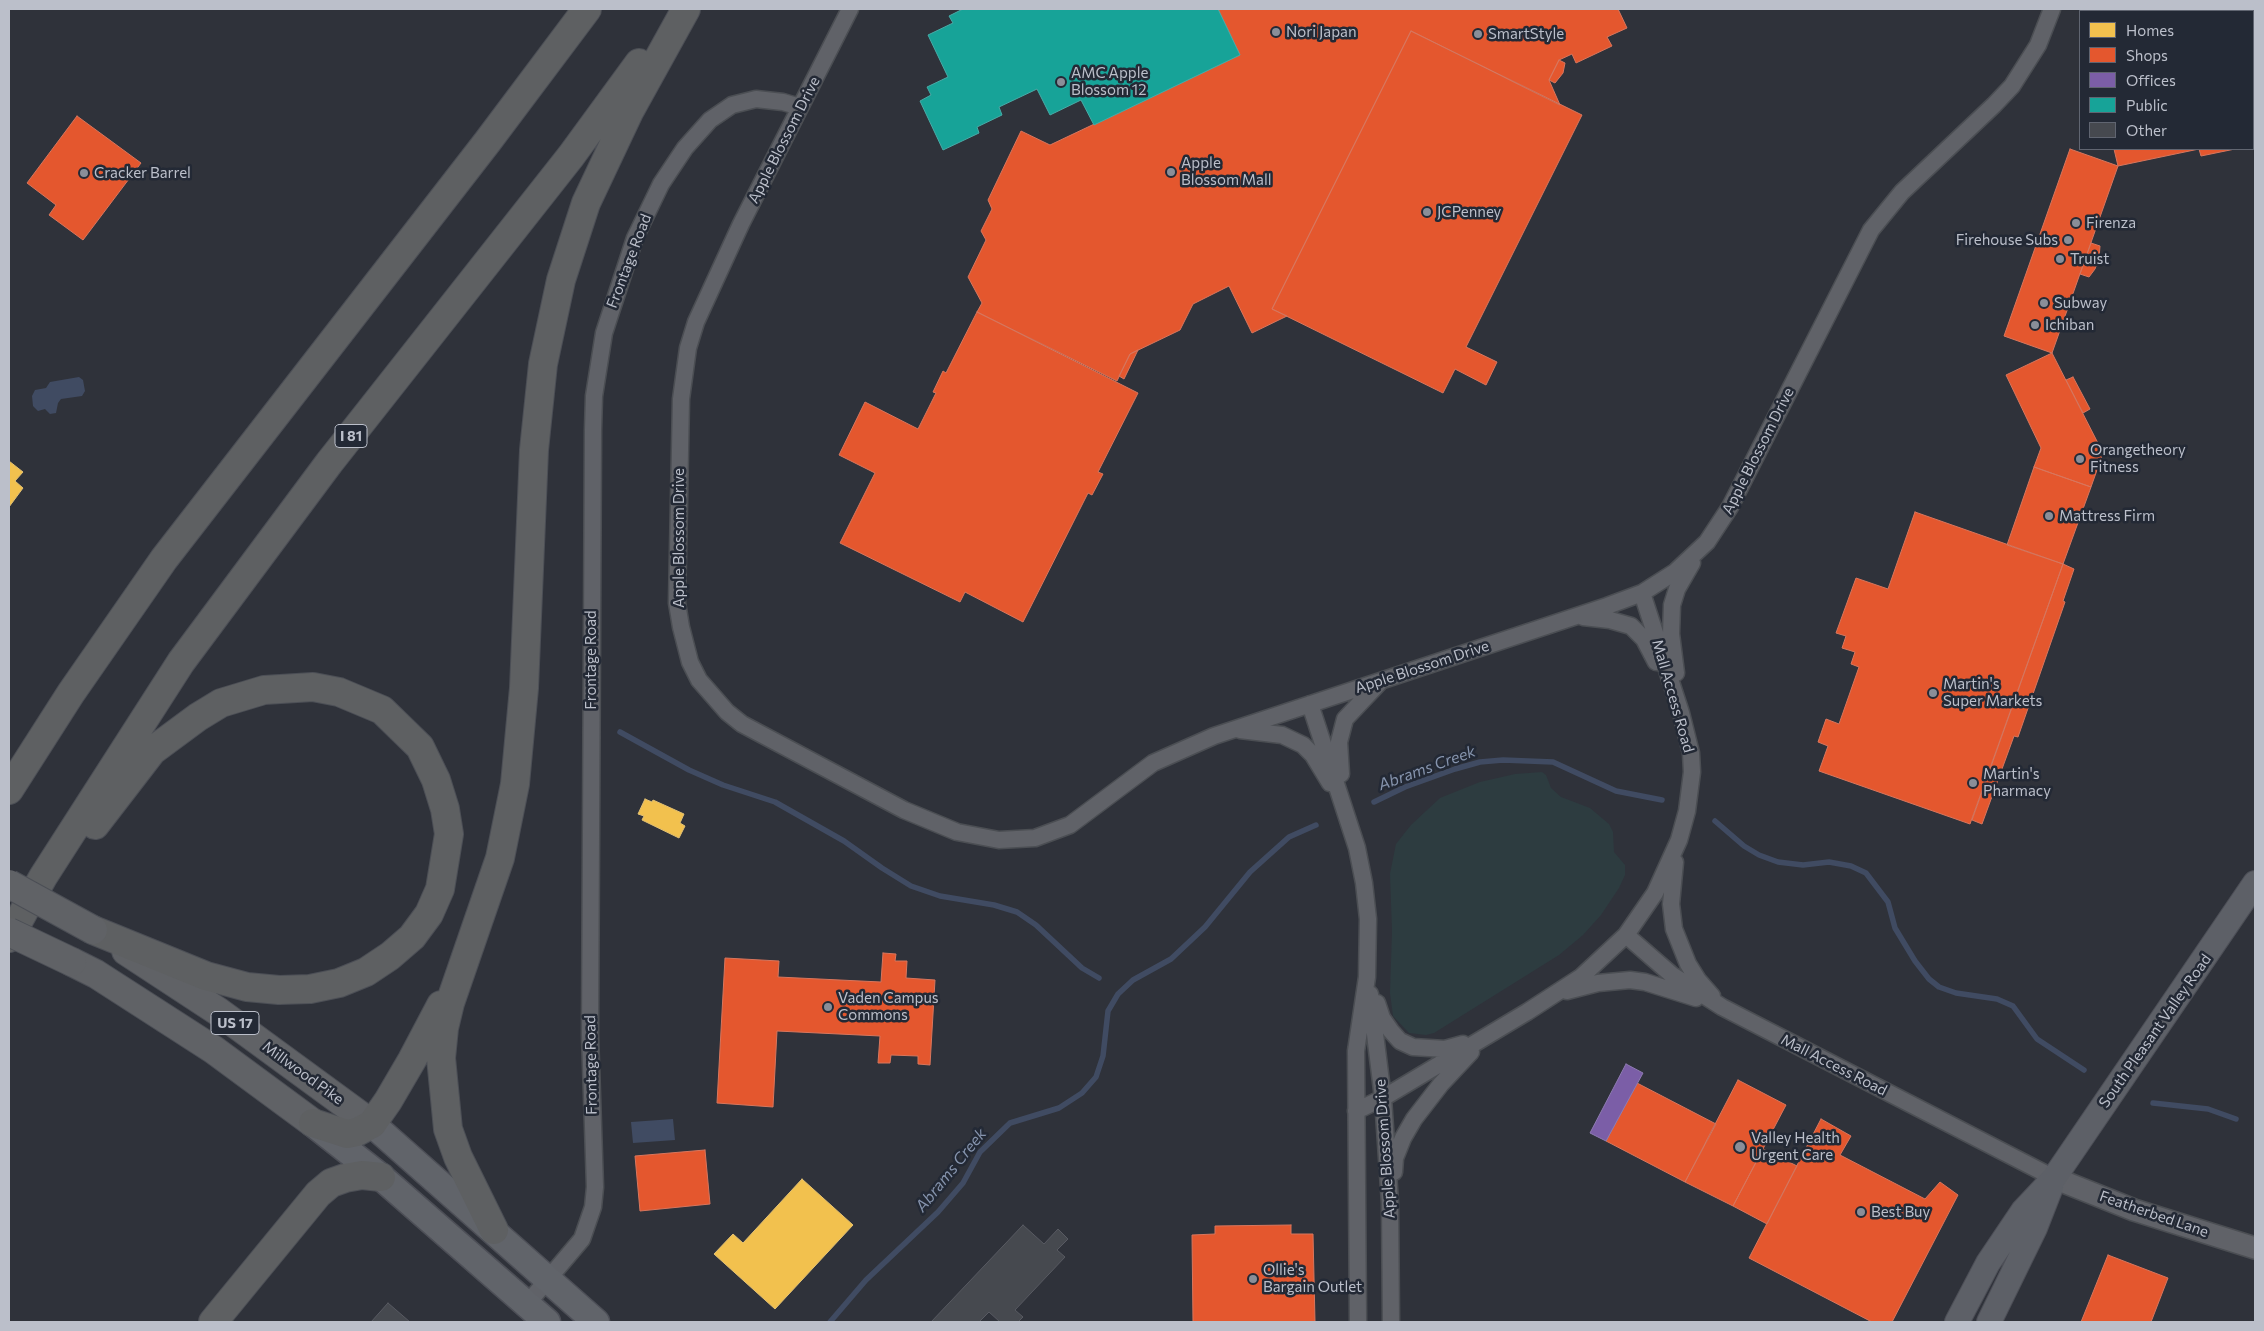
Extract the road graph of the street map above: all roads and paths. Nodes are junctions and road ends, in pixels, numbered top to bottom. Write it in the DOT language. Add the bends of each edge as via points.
graph roads {
  1 [pos="587,9"];
  2 [pos="677,9"];
  3 [pos="686,9"];
  4 [pos="850,9"];
  5 [pos="2052,9"];
  6 [pos="800,107"];
  7 [pos="1698,550"];
  8 [pos="1642,593"];
  9 [pos="1576,617"];
  10 [pos="1382,681"];
  11 [pos="1310,704"];
  12 [pos="1681,713"];
  13 [pos="1236,729"];
  14 [pos="9,790"];
  15 [pos="1345,806"];
  16 [pos="1679,840"];
  17 [pos="43,877"];
  18 [pos="2255,883"];
  19 [pos="9,884"];
  20 [pos="93,930"];
  21 [pos="9,932"];
  22 [pos="1626,935"];
  23 [pos="9,938"];
  24 [pos="467,955"];
  25 [pos="1368,977"];
  26 [pos="1558,993"];
  27 [pos="1722,1007"];
  28 [pos="1484,1038"];
  29 [pos="1383,1098"];
  30 [pos="1356,1111"];
  31 [pos="313,1123"];
  32 [pos="372,1124"];
  33 [pos="381,1177"];
  34 [pos="2054,1178"];
  35 [pos="1390,1203"];
  36 [pos="494,1230"];
  37 [pos="2255,1248"];
  38 [pos="548,1278"];
  39 [pos="527,1304"];
  40 [pos="213,1322"];
  41 [pos="547,1322"];
  42 [pos="596,1322"];
  43 [pos="1358,1322"];
  44 [pos="1391,1322"];
  45 [pos="1957,1322"];
  46 [pos="1989,1322"];
  1 -- 14 [label="highway" via="164,559"];
  2 -- 17 [label="highway, I 81" via="571,156 246,573 181,662"];
  3 -- 24 [label="highway" via="629,112 586,203 551,323 536,433 524,688 515,784 500,858"];
  4 -- 6 [label="street, Apple Blossom Drive"];
  5 -- 7 [label="street, Apple Blossom Drive" via="2038,45 2012,86 1902,192 1871,230 1730,507"];
  6 -- 13 [label="street, Apple Blossom Drive" via="708,295 696,322 685,364 681,400 678,603 684,645 700,680 726,712 763,737 904,810 957,832 989,840 1035,838 1070,826 1153,763"];
  6 -- 38 [label="street, Frontage Road" via="756,99 732,105 710,120 685,148 661,184 634,238 604,333 594,396 593,430 590,1035 595,1187 590,1223 582,1239"];
  7 -- 8 [label="street, Apple Blossom Drive" via="1675,572"];
  7 -- 12 [label="street" via="1672,605 1671,634"];
  8 -- 9 [label="street, Apple Blossom Drive"];
  8 -- 12 [label="street, Mall Access Road"];
  9 -- 10 [label="street, Apple Blossom Drive"];
  9 -- 12 [label="street" via="1616,622 1631,626 1638,632 1650,648"];
  10 -- 11 [label="street, Apple Blossom Drive"];
  10 -- 15 [label="street" via="1352,710 1341,729 1339,756"];
  11 -- 13 [label="street, Apple Blossom Drive"];
  11 -- 15 [label="street, Apple Blossom Drive"];
  12 -- 16 [label="street, Mall Access Road" via="1689,740 1692,772"];
  13 -- 15 [label="street" via="1282,736 1303,745 1313,755"];
  15 -- 25 [label="street, Apple Blossom Drive" via="1364,883"];
  16 -- 22 [label="street, Mall Access Road" via="1654,893"];
  16 -- 27 [label="street" via="1671,904 1674,929 1679,946 1698,980"];
  17 -- 20 [label="highway" via="73,854 152,751 198,717 241,696 290,687 313,687 346,694 382,710 420,747 429,761 445,809 449,834 440,889 429,914 412,937 366,972 339,983 310,989 246,987 206,976"];
  17 -- 23 [label="highway, I 81"];
  18 -- 34 [label="main road, South Pleasant Valley Road"];
  19 -- 20 [label="highway, Millwood Pike / US 17, bridge"];
  20 -- 32 [label="highway, Millwood Pike / US 17" via="219,1012"];
  21 -- 31 [label="highway, US 17, bridge" via="96,974 214,1050"];
  22 -- 26 [label="street, Mall Access Road" via="1596,964"];
  22 -- 27 [label="street, Mall Access Road" via="1672,975"];
  24 -- 32 [label="highway" via="412,1060"];
  24 -- 36 [label="highway" via="444,1028 441,1058 443,1097 448,1129 458,1157"];
  25 -- 28 [label="street" via="1382,1018 1400,1041 1414,1047 1446,1049"];
  25 -- 29 [label="street, Apple Blossom Drive"];
  25 -- 30 [label="street, Apple Blossom Drive" via="1356,1051"];
  26 -- 27 [label="street" via="1598,983 1630,980"];
  26 -- 28 [label="street, Mall Access Road"];
  27 -- 34 [label="street, Mall Access Road"];
  28 -- 29 [label="street, Mall Access Road"];
  28 -- 35 [label="street" via="1441,1084 1403,1138 1395,1158"];
  29 -- 30 [label="street, Mall Access Road"];
  29 -- 35 [label="street, Apple Blossom Drive"];
  30 -- 43 [label="street, Apple Blossom Drive"];
  31 -- 32 [label="highway" via="347,1134"];
  31 -- 33 [label="main road, US 17"];
  32 -- 36 [label="main road, Millwood Pike / US 17"];
  33 -- 39 [label="main road, US 17"];
  33 -- 40 [label="highway" via="362,1175 345,1178 318,1194"];
  34 -- 37 [label="street, Featherbed Lane" via="2134,1210"];
  34 -- 45 [label="main road, South Pleasant Valley Road" via="2022,1211 1988,1263"];
  34 -- 46 [label="main road, South Pleasant Valley Road" via="2035,1228"];
  35 -- 44 [label="street, Apple Blossom Drive"];
  36 -- 38 [label="main road, Millwood Pike / US 17"];
  38 -- 39 [label="street, Frontage Road"];
  38 -- 42 [label="main road, US 17"];
  39 -- 41 [label="main road, US 17"];
}
